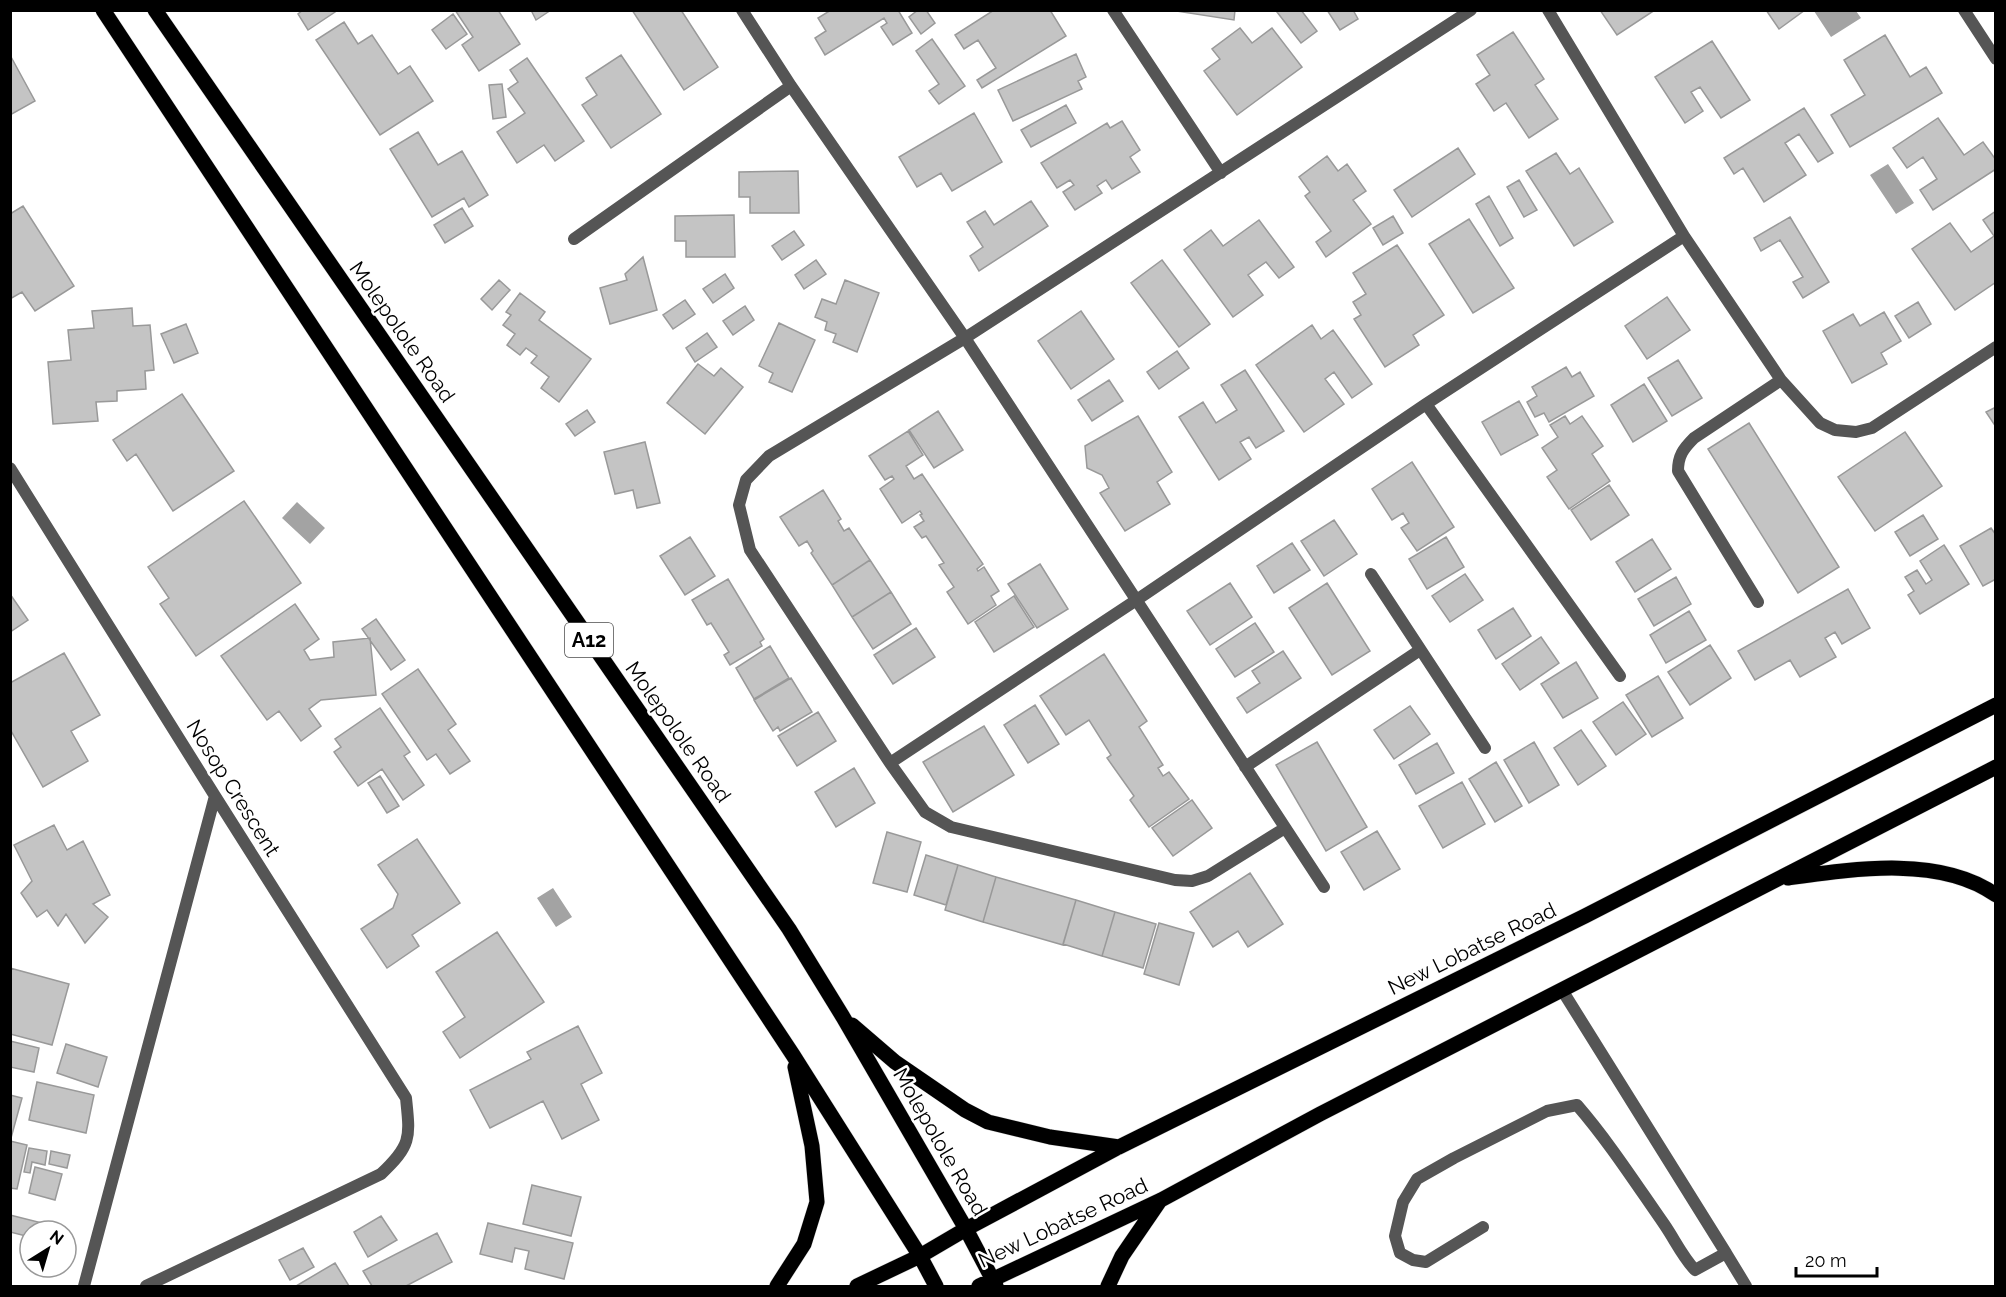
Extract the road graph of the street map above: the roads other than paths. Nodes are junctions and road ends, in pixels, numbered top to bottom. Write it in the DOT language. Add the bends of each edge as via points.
graph roads {
  1 [pos="103,10"];
  2 [pos="155,10"];
  3 [pos="742,10"];
  4 [pos="1113,10"];
  5 [pos="1471,10"];
  6 [pos="1548,10"];
  7 [pos="1964,10"];
  8 [pos="1995,59"];
  9 [pos="791,86"];
  10 [pos="1221,173"];
  11 [pos="1684,236"];
  12 [pos="574,239"];
  13 [pos="965,338"];
  14 [pos="1995,348"];
  15 [pos="1781,381"];
  16 [pos="1426,404"];
  17 [pos="10,468"];
  18 [pos="1371,574"];
  19 [pos="1138,599"];
  20 [pos="1758,602"];
  21 [pos="1420,650"];
  22 [pos="1620,676"];
  23 [pos="1995,705"];
  24 [pos="1485,748"];
  25 [pos="890,763"];
  26 [pos="1245,767"];
  27 [pos="1995,767"];
  28 [pos="215,796"];
  29 [pos="1285,828"];
  30 [pos="1775,880"];
  31 [pos="1324,887"];
  32 [pos="1995,895"];
  33 [pos="1562,990"];
  34 [pos="843,1017"];
  35 [pos="793,1055"];
  36 [pos="1119,1147"];
  37 [pos="1161,1200"];
  38 [pos="1483,1227"];
  39 [pos="966,1229"];
  40 [pos="1726,1253"];
  41 [pos="920,1256"];
  42 [pos="994,1283"];
  43 [pos="84,1287"];
  44 [pos="146,1287"];
  45 [pos="777,1287"];
  46 [pos="857,1287"];
  47 [pos="936,1287"];
  48 [pos="978,1287"];
  49 [pos="1108,1287"];
  50 [pos="1746,1287"];
  1 -- 35 [label="main road, A12"];
  2 -- 34 [label="main road, Molepolole Road / A12" via="782,919"];
  3 -- 9 [label="street"];
  4 -- 10 [label="street"];
  5 -- 10 [label="street"];
  6 -- 11 [label="street"];
  7 -- 8 [label="street"];
  9 -- 12 [label="street"];
  9 -- 13 [label="street"];
  10 -- 13 [label="street"];
  11 -- 15 [label="street"];
  11 -- 16 [label="street"];
  13 -- 19 [label="street"];
  13 -- 25 [label="street" via="769,456 746,480 739,504 750,550"];
  14 -- 15 [label="street" via="1872,428 1856,432 1835,430 1820,423"];
  15 -- 20 [label="street" via="1694,438 1678,459 1678,471"];
  16 -- 19 [label="street"];
  16 -- 22 [label="street"];
  17 -- 28 [label="street, Nosop Crescent"];
  18 -- 21 [label="street"];
  19 -- 25 [label="street"];
  19 -- 26 [label="street"];
  21 -- 24 [label="street"];
  21 -- 26 [label="street"];
  23 -- 36 [label="main road, New Lobatse Road" via="1586,916"];
  25 -- 29 [label="street" via="925,812 951,827 1175,880 1192,881 1208,876"];
  26 -- 29 [label="street"];
  27 -- 30 [label="main road, New Lobatse Road"];
  28 -- 43 [label="street"];
  28 -- 44 [label="street, Nosop Crescent" via="406,1098 410,1133 399,1157 381,1174"];
  29 -- 31 [label="street"];
  30 -- 32 [label="main road" via="1907,868 1947,874"];
  30 -- 33 [label="main road, New Lobatse Road"];
  33 -- 37 [label="main road, New Lobatse Road"];
  33 -- 40 [label="street"];
  34 -- 36 [label="main road" via="895,1062 988,1122 1050,1137"];
  34 -- 39 [label="main road, Molepolole Road / A12"];
  35 -- 41 [label="main road, A12"];
  35 -- 45 [label="main road" via="812,1146 817,1202 804,1244"];
  36 -- 39 [label="main road, New Lobatse Road"];
  37 -- 42 [label="main road, New Lobatse Road"];
  37 -- 49 [label="main road" via="1122,1256"];
  38 -- 40 [label="street" via="1426,1262 1400,1252 1395,1236 1403,1202 1417,1179 1547,1111 1577,1105 1596,1126 1695,1270"];
  39 -- 41 [label="main road, New Lobatse Road"];
  39 -- 42 [label="main road, Molepolole Road / A12"];
  40 -- 50 [label="street"];
  41 -- 46 [label="main road"];
  41 -- 47 [label="main road, A12"];
  42 -- 48 [label="main road, New Lobatse Road"];
}
